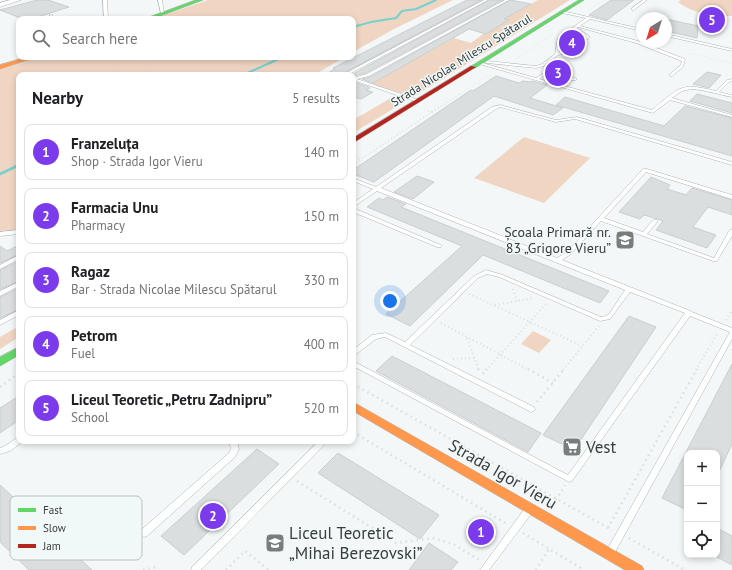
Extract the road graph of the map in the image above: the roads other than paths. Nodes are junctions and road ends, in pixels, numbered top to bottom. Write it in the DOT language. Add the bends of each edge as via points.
graph roads {
  1 [pos="18,0"];
  2 [pos="105,0"];
  3 [pos="160,0"];
  4 [pos="201,0"];
  5 [pos="486,0"];
  6 [pos="507,0"];
  7 [pos="582,0"];
  8 [pos="645,0"];
  9 [pos="0,5"];
  10 [pos="633,9"];
  11 [pos="563,12"];
  12 [pos="163,13"];
  13 [pos="106,16"];
  14 [pos="155,16"];
  15 [pos="589,18"];
  16 [pos="575,27"];
  17 [pos="636,29"];
  18 [pos="672,36"];
  19 [pos="732,50"];
  20 [pos="557,54"];
  21 [pos="23,60"];
  22 [pos="480,63"];
  23 [pos="0,67"];
  24 [pos="351,72"];
  25 [pos="670,75"];
  26 [pos="356,78"];
  27 [pos="536,79"];
  28 [pos="575,79"];
  29 [pos="356,80"];
  30 [pos="732,80"];
  31 [pos="717,92"];
  32 [pos="732,96"];
  33 [pos="670,99"];
  34 [pos="414,103"];
  35 [pos="732,116"];
  36 [pos="356,139"];
  37 [pos="732,164"];
  38 [pos="356,180"];
  39 [pos="377,189"];
  40 [pos="732,197"];
  41 [pos="356,203"];
  42 [pos="356,211"];
  43 [pos="600,219"];
  44 [pos="655,221"];
  45 [pos="732,231"];
  46 [pos="16,232"];
  47 [pos="0,234"];
  48 [pos="644,234"];
  49 [pos="439,246"];
  50 [pos="16,259"];
  51 [pos="557,261"];
  52 [pos="0,267"];
  53 [pos="16,286"];
  54 [pos="629,289"];
  55 [pos="0,294"];
  56 [pos="689,312"];
  57 [pos="16,314"];
  58 [pos="0,323"];
  59 [pos="732,331"];
  60 [pos="406,345"];
  61 [pos="356,351"];
  62 [pos="16,352"];
  63 [pos="0,362"];
  64 [pos="356,365"];
  65 [pos="356,409"];
  66 [pos="531,409"];
  67 [pos="16,442"];
  68 [pos="234,444"];
  69 [pos="321,444"];
  70 [pos="0,451"];
  71 [pos="530,508"];
  72 [pos="144,534"];
  73 [pos="609,554"];
  74 [pos="486,568"];
  75 [pos="194,570"];
  76 [pos="638,570"];
  1 -- 9 [label="street"];
  2 -- 13 [label="lane"];
  3 -- 12 [label="lane"];
  4 -- 12 [label="main road"];
  5 -- 24 [label="lane"];
  6 -- 26 [label="lane" via="368,75"];
  7 -- 11 [label="main road, Strada Nicolae Milescu Spătarul"];
  8 -- 10 [label="lane"];
  11 -- 15 [label="lane"];
  11 -- 22 [label="main road, Strada Nicolae Milescu Spătarul"];
  12 -- 14 [label="main road"];
  15 -- 16 [label="lane"];
  15 -- 17 [label="lane"];
  16 -- 20 [label="lane" via="559,38"];
  16 -- 20 [label="lane" via="588,37 567,52"];
  16 -- 25 [label="lane" via="637,42 684,60 682,66"];
  18 -- 19 [label="lane"];
  20 -- 22 [label="lane" via="536,67"];
  21 -- 23 [label="main road"];
  22 -- 27 [label="lane"];
  22 -- 34 [label="main road, Strada Nicolae Milescu Spătarul"];
  27 -- 28 [label="lane" via="542,75 564,80"];
  27 -- 33 [label="lane" via="653,112"];
  29 -- 34 [label="lane"];
  30 -- 31 [label="lane"];
  31 -- 32 [label="lane"];
  31 -- 33 [label="lane" via="687,88"];
  33 -- 35 [label="lane"];
  34 -- 36 [label="main road, Strada Nicolae Milescu Spătarul"];
  37 -- 39 [label="lane" via="575,118 556,121 500,106"];
  38 -- 39 [label="lane"];
  39 -- 41 [label="lane"];
  39 -- 51 [label="lane"];
  40 -- 43 [label="lane" via="645,170"];
  42 -- 49 [label="lane"];
  43 -- 48 [label="lane"];
  43 -- 51 [label="lane" via="569,253"];
  44 -- 48 [label="lane"];
  45 -- 48 [label="lane" via="715,260"];
  46 -- 47 [label="lane"];
  50 -- 52 [label="lane"];
  51 -- 54 [label="lane"];
  53 -- 55 [label="lane"];
  54 -- 56 [label="lane"];
  54 -- 60 [label="lane" via="611,315 604,319 486,272 476,278"];
  56 -- 59 [label="lane"];
  56 -- 64 [label="lane" via="569,479"];
  57 -- 58 [label="lane"];
  59 -- 73 [label="lane"];
  60 -- 61 [label="lane" via="386,335 379,335"];
  60 -- 66 [label="lane"];
  62 -- 63 [label="main road"];
  65 -- 71 [label="main road, Strada Igor Vieru"];
  67 -- 70 [label="lane"];
  68 -- 72 [label="lane" via="235,449 232,455"];
  69 -- 75 [label="lane"];
  71 -- 73 [label="main road, Strada Igor Vieru"];
  71 -- 74 [label="lane"];
  73 -- 76 [label="main road, Strada Igor Vieru"];
}
